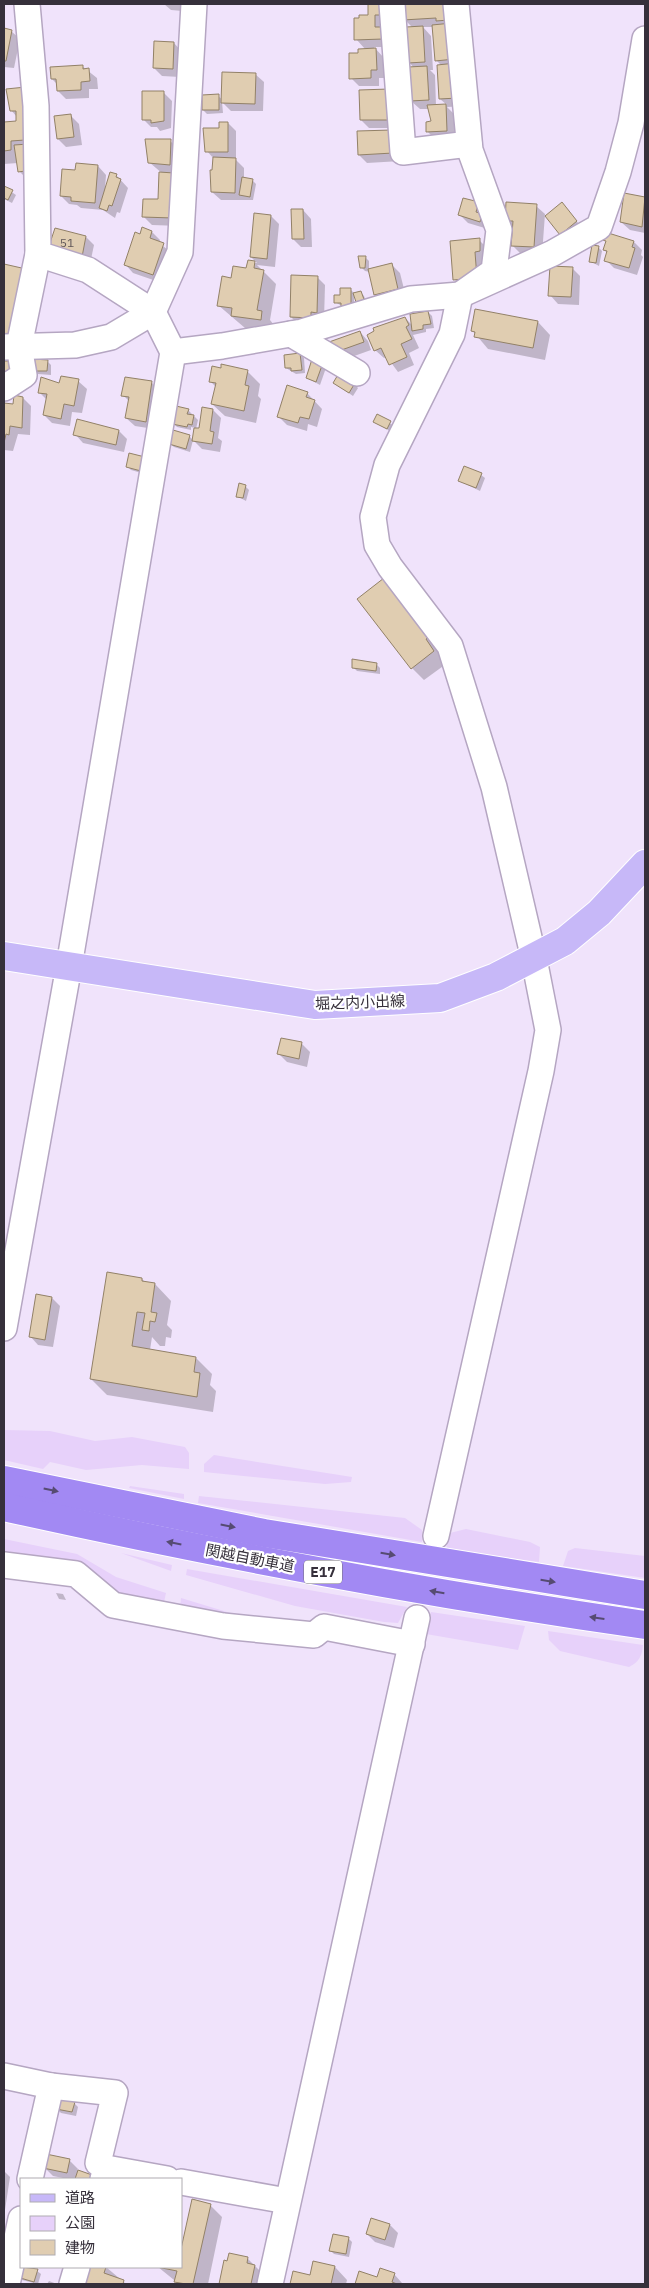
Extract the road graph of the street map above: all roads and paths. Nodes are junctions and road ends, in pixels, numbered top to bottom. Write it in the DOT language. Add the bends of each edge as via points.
graph roads {
  1 [pos="27,4"];
  2 [pos="194,4"];
  3 [pos="392,4"];
  4 [pos="456,4"];
  5 [pos="645,39"];
  6 [pos="469,144"];
  7 [pos="38,254"];
  8 [pos="460,294"];
  9 [pos="153,312"];
  10 [pos="291,334"];
  11 [pos="11,347"];
  12 [pos="173,352"];
  13 [pos="357,373"];
  14 [pos="4,388"];
  15 [pos="645,864"];
  16 [pos="4,956"];
  17 [pos="534,959"];
  18 [pos="69,966"];
  19 [pos="4,1328"];
  20 [pos="4,1480"];
  21 [pos="4,1507"];
  22 [pos="436,1536"];
  23 [pos="4,1565"];
  24 [pos="645,1595"];
  25 [pos="417,1618"];
  26 [pos="645,1625"];
  27 [pos="412,1644"];
  28 [pos="4,2076"];
  29 [pos="51,2086"];
  30 [pos="104,2174"];
  31 [pos="30,2178"];
  32 [pos="154,2178"];
  33 [pos="182,2182"];
  34 [pos="287,2202"];
  35 [pos="20,2224"];
  36 [pos="77,2268"];
  37 [pos="7,2284"];
  38 [pos="72,2284"];
  39 [pos="270,2284"];
  1 -- 7 [label="street" via="36,106"];
  2 -- 9 [label="street" via="180,252"];
  3 -- 6 [label="street" via="402,152"];
  4 -- 6 [label="street"];
  5 -- 8 [label="street" via="631,123 599,227 553,253"];
  6 -- 8 [label="street" via="498,230 494,271"];
  7 -- 9 [label="street" via="88,270"];
  7 -- 11 [label="street"];
  8 -- 10 [label="street" via="411,299"];
  8 -- 17 [label="street" via="452,334 388,465 373,517 377,545 390,567 450,646 494,787"];
  9 -- 11 [label="street" via="111,337 75,344"];
  9 -- 12 [label="street"];
  10 -- 12 [label="street"];
  10 -- 13 [label="street"];
  11 -- 14 [label="street" via="24,375"];
  12 -- 18 [label="street"];
  15 -- 17 [label="main road, 堀之内小出線" via="599,913 565,941"];
  16 -- 18 [label="main road, 堀之内小出線"];
  17 -- 18 [label="main road, 堀之内小出線" via="440,998 315,1005"];
  17 -- 22 [label="street" via="548,1030"];
  18 -- 19 [label="street"];
  20 -- 24 [label="highway, 関越自動車道 / E17, one-way" via="274,1534"];
  26 -- 21 [label="highway, 関越自動車道 / E17, one-way" via="534,1609 259,1560"];
  23 -- 27 [label="street" via="76,1574 113,1605 223,1626 314,1636 324,1627"];
  25 -- 27 [label="street"];
  27 -- 34 [label="street"];
  28 -- 29 [label="street"];
  29 -- 30 [label="street" via="115,2093 98,2163"];
  29 -- 31 [label="street"];
  30 -- 32 [label="street"];
  33 -- 34 [label="street"];
  34 -- 39 [label="street"];
  35 -- 37 [label="street"];
  36 -- 38 [label="street"];
}
